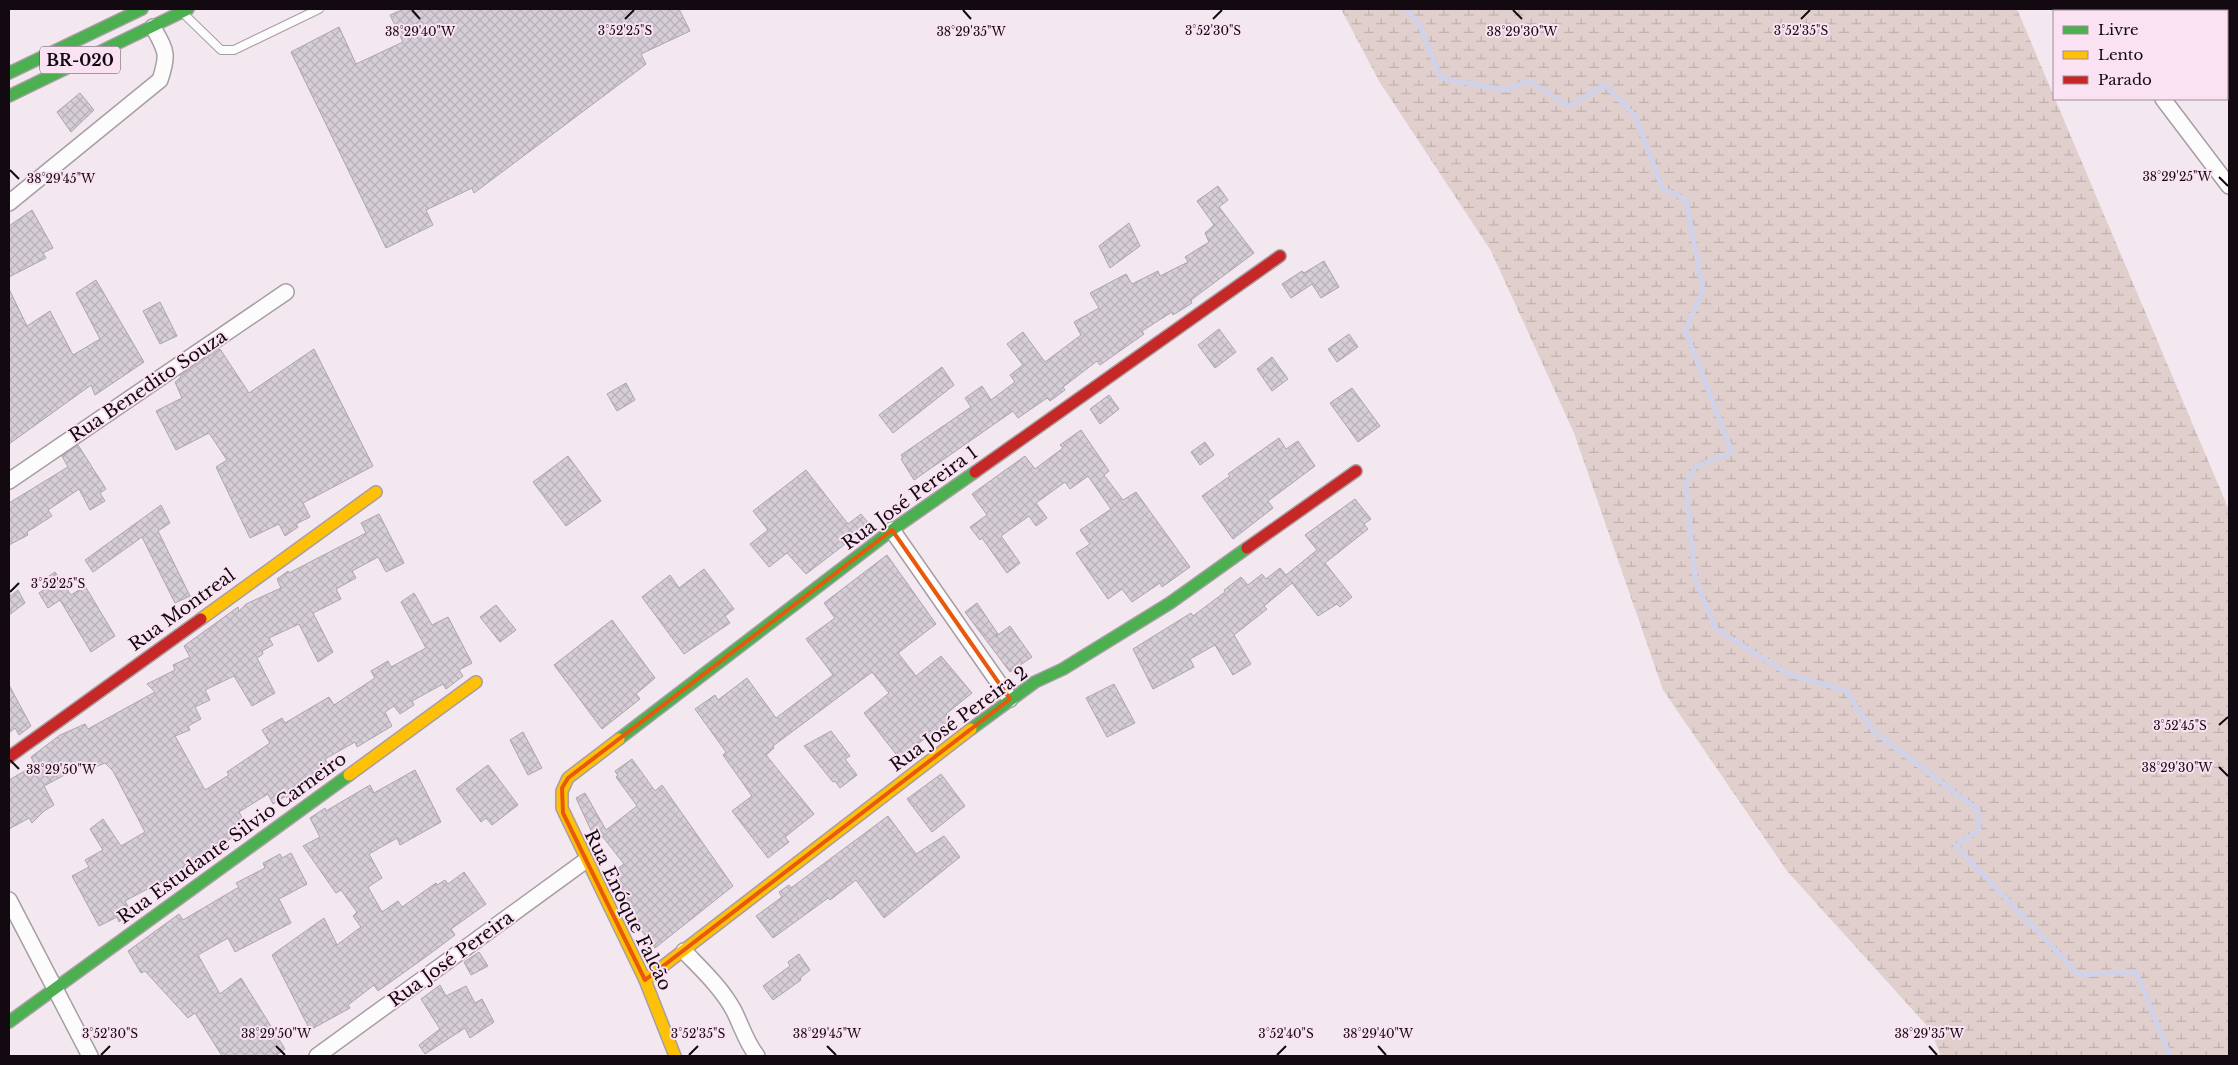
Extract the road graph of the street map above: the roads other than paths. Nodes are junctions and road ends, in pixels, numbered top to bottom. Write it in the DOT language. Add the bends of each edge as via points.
graph roads {
  1 [pos="142,9"];
  2 [pos="319,9"];
  3 [pos="185,10"];
  4 [pos="153,27"];
  5 [pos="9,73"];
  6 [pos="9,96"];
  7 [pos="2164,100"];
  8 [pos="2229,186"];
  9 [pos="9,203"];
  10 [pos="1280,256"];
  11 [pos="286,292"];
  12 [pos="1356,471"];
  13 [pos="9,481"];
  14 [pos="376,492"];
  15 [pos="892,530"];
  16 [pos="476,682"];
  17 [pos="1010,699"];
  18 [pos="9,757"];
  19 [pos="568,778"];
  20 [pos="585,861"];
  21 [pos="9,900"];
  22 [pos="684,950"];
  23 [pos="645,980"];
  24 [pos="55,989"];
  25 [pos="9,1022"];
  26 [pos="90,1056"];
  27 [pos="317,1056"];
  28 [pos="675,1056"];
  29 [pos="757,1056"];
  1 -- 5 [label="main road, BR-020"];
  2 -- 3 [label="lane" via="234,50 221,50"];
  3 -- 4 [label="main road, BR-020"];
  4 -- 6 [label="main road, BR-020"];
  4 -- 9 [label="street" via="165,50 166,62 160,80"];
  7 -- 8 [label="street"];
  10 -- 15 [label="main road, Rua José Pereira 1"];
  11 -- 13 [label="street, Rua Benedito Souza"];
  12 -- 17 [label="main road, Rua José Pereira 2" via="1170,603"];
  14 -- 18 [label="main road, Rua Montreal"];
  15 -- 17 [label="street"];
  15 -- 19 [label="main road, Rua José Pereira 1"];
  16 -- 24 [label="main road, Rua Estudante Silvio Carneiro"];
  17 -- 22 [label="main road, Rua José Pereira 2"];
  19 -- 20 [label="main road, Rua Enóque Falcão" via="560,801"];
  20 -- 23 [label="main road, Rua Enóque Falcão"];
  20 -- 27 [label="street, Rua José Pereira"];
  21 -- 24 [label="street"];
  22 -- 23 [label="main road, Rua José Pereira 2"];
  22 -- 29 [label="street" via="733,1010"];
  23 -- 28 [label="main road, Rua Enóque Falcão"];
  24 -- 25 [label="main road, Rua Estudante Silvio Carneiro"];
  24 -- 26 [label="street"];
}
